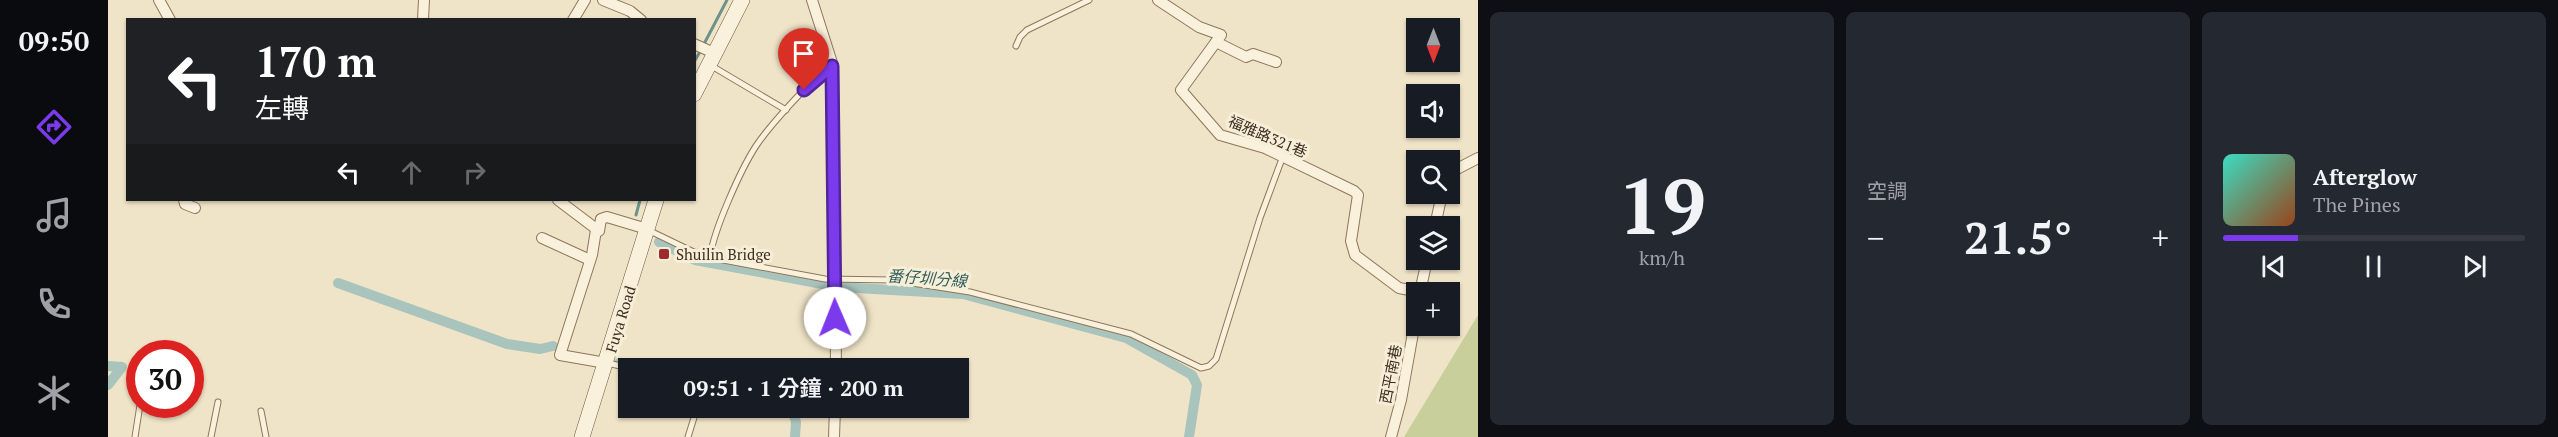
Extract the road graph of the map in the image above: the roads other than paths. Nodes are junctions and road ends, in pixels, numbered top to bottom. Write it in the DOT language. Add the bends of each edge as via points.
graph roads {
  1 [pos="159,0"];
  2 [pos="424,0"];
  3 [pos="585,0"];
  4 [pos="603,0"];
  5 [pos="742,0"];
  6 [pos="812,0"];
  7 [pos="1089,0"];
  8 [pos="1158,0"];
  9 [pos="169,18"];
  10 [pos="423,18"];
  11 [pos="574,18"];
  12 [pos="639,18"];
  13 [pos="1216,42"];
  14 [pos="696,45"];
  15 [pos="1016,46"];
  16 [pos="710,56"];
  17 [pos="1276,62"];
  18 [pos="832,66"];
  19 [pos="696,89"];
  20 [pos="786,110"];
  21 [pos="1283,156"];
  22 [pos="1478,158"];
  23 [pos="1460,167"];
  24 [pos="184,201"];
  25 [pos="559,201"];
  26 [pos="656,201"];
  27 [pos="195,208"];
  28 [pos="647,229"];
  29 [pos="596,230"];
  30 [pos="542,238"];
  31 [pos="710,258"];
  32 [pos="590,260"];
  33 [pos="834,279"];
  34 [pos="1406,289"];
  35 [pos="1412,336"];
  36 [pos="836,358"];
  37 [pos="606,363"];
  38 [pos="618,366"];
  39 [pos="218,402"];
  40 [pos="261,411"];
  41 [pos="138,418"];
  42 [pos="694,418"];
  43 [pos="835,418"];
  44 [pos="135,437"];
  45 [pos="211,437"];
  46 [pos="266,437"];
  47 [pos="582,437"];
  48 [pos="688,437"];
  49 [pos="834,437"];
  50 [pos="1390,437"];
  1 -- 9 [label="street"];
  2 -- 10 [label="street"];
  3 -- 11 [label="street"];
  4 -- 12 [label="street"];
  5 -- 16 [label="main road"];
  6 -- 18 [label="street"];
  7 -- 15 [label="lane" via="1027,30"];
  8 -- 13 [label="street" via="1199,27 1221,35"];
  13 -- 17 [label="street" via="1246,57 1253,54"];
  13 -- 21 [label="street, 福雅路321巷" via="1181,90 1220,135"];
  14 -- 16 [label="street"];
  16 -- 19 [label="main road"];
  16 -- 20 [label="lane"];
  18 -- 20 [label="lane"];
  18 -- 33 [label="street"];
  20 -- 31 [label="lane" via="756,146"];
  21 -- 33 [label="lane" via="1216,359 1209,366 1201,368 1131,334 970,292 893,280"];
  21 -- 34 [label="street, 福雅路321巷" via="1358,195 1351,241 1355,255"];
  22 -- 23 [label="street"];
  24 -- 27 [label="street"];
  25 -- 29 [label="street"];
  26 -- 28 [label="main road, Fuya Road"];
  28 -- 29 [label="street" via="607,217"];
  28 -- 31 [label="lane"];
  28 -- 37 [label="main road, Fuya Road"];
  29 -- 32 [label="street"];
  30 -- 32 [label="street"];
  31 -- 33 [label="lane"];
  32 -- 37 [label="street" via="560,355"];
  33 -- 36 [label="street"];
  35 -- 50 [label="street, 西平南巷"];
  37 -- 38 [label="lane"];
  37 -- 47 [label="main road, Fuya Road"];
  39 -- 45 [label="lane"];
  40 -- 46 [label="lane"];
  41 -- 44 [label="lane"];
  42 -- 48 [label="lane"];
  43 -- 49 [label="street"];
}
